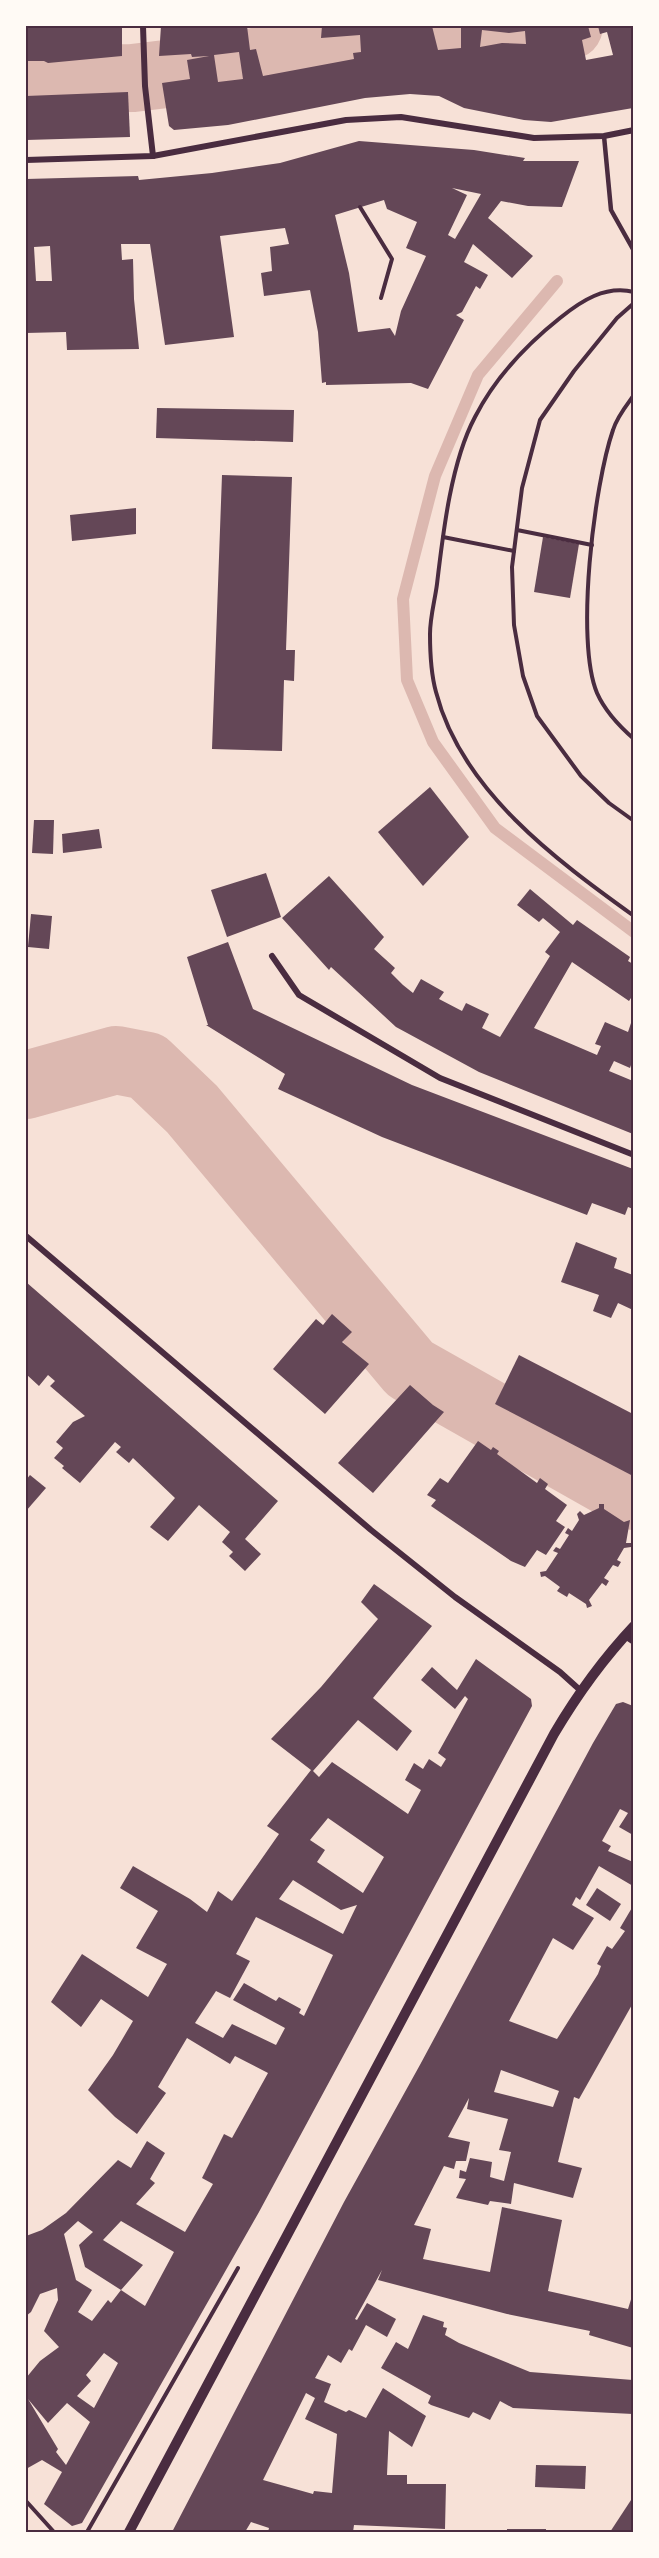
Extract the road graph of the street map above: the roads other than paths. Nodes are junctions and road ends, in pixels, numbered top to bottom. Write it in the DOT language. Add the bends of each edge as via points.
graph roads {
  1 [pos="143,26"];
  2 [pos="633,130"];
  3 [pos="604,136"];
  4 [pos="153,156"];
  5 [pos="26,160"];
  6 [pos="633,251"];
  7 [pos="272,956"];
  8 [pos="633,1155"];
  9 [pos="26,1236"];
  10 [pos="633,1626"];
  11 [pos="629,1639"];
  12 [pos="580,1690"];
  13 [pos="129,2532"];
  1 -- 4 [label="street"];
  2 -- 3 [label="street"];
  3 -- 4 [label="street" via="534,138 401,117 346,120"];
  3 -- 6 [label="lane" via="610,210"];
  4 -- 5 [label="street"];
  7 -- 8 [label="street" via="299,995 440,1078"];
  9 -- 12 [label="street" via="371,1530"];
  10 -- 11 [label="street"];
  11 -- 12 [label="street"];
  12 -- 13 [label="street"];
}
